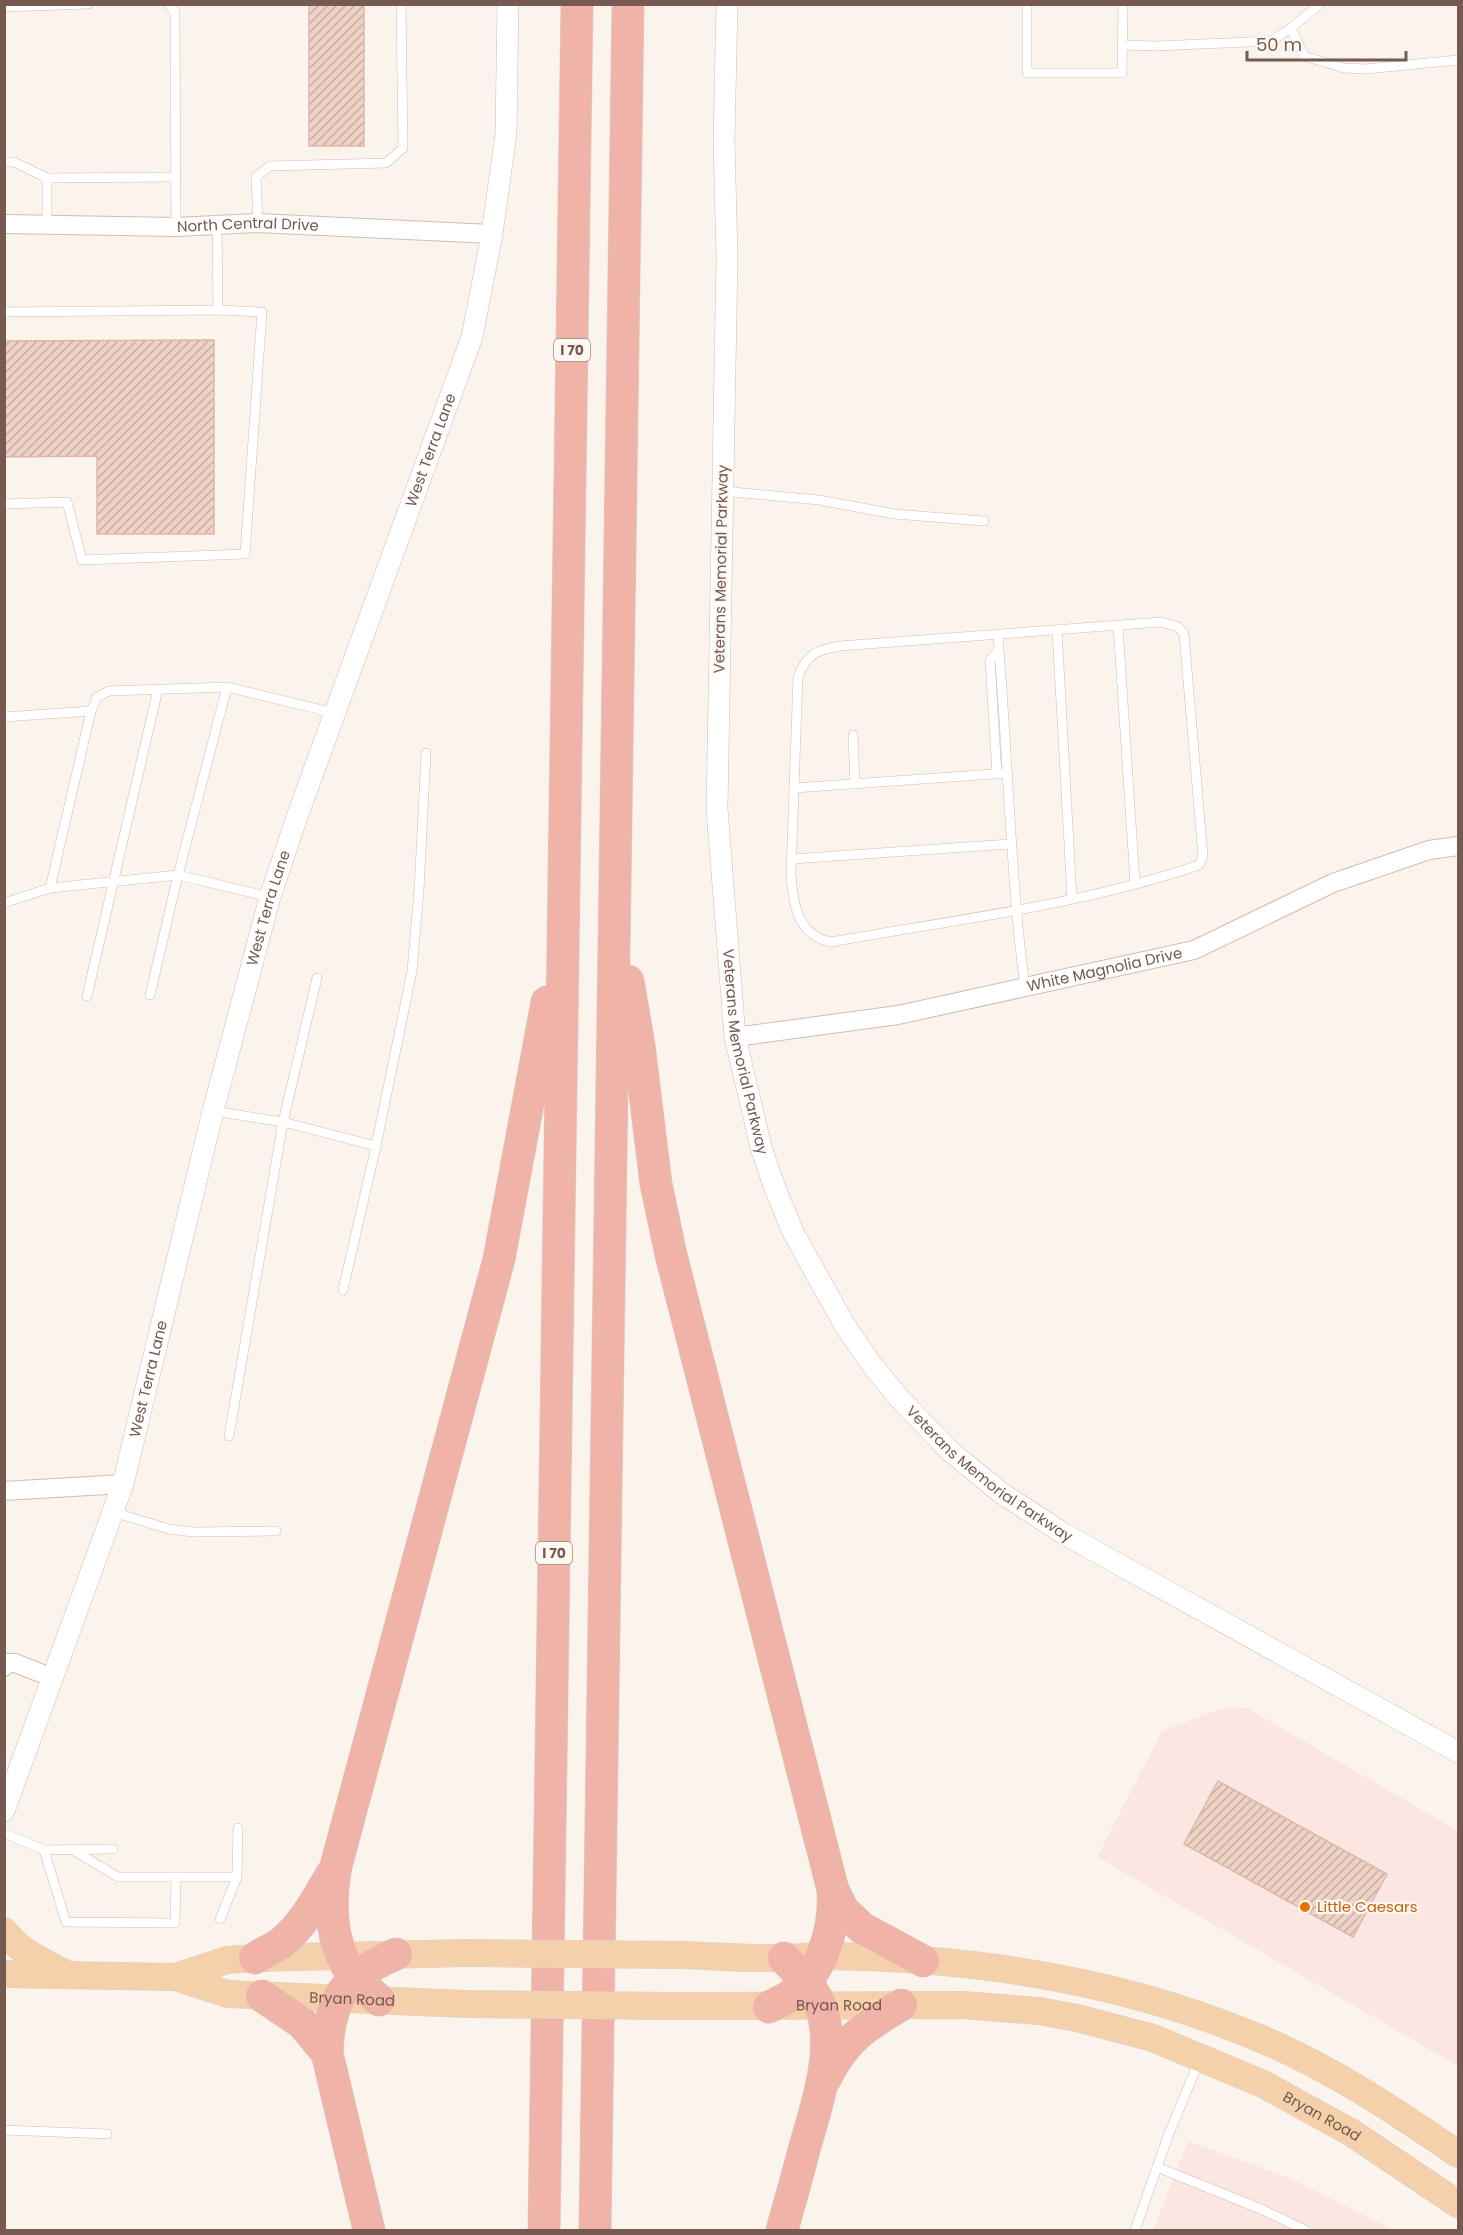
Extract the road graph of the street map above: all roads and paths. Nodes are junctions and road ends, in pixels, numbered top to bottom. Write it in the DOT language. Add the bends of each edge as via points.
graph roads {
  1 [pos="88,4"];
  2 [pos="168,4"];
  3 [pos="401,4"];
  4 [pos="508,4"];
  5 [pos="577,4"];
  6 [pos="628,4"];
  7 [pos="727,4"];
  8 [pos="1027,4"];
  9 [pos="1123,4"];
  10 [pos="1320,4"];
  11 [pos="4,7"];
  12 [pos="1292,28"];
  13 [pos="1123,45"];
  14 [pos="1458,60"];
  15 [pos="4,162"];
  16 [pos="175,177"];
  17 [pos="47,178"];
  18 [pos="258,223"];
  19 [pos="47,224"];
  20 [pos="4,225"];
  21 [pos="217,225"];
  22 [pos="176,227"];
  23 [pos="492,234"];
  24 [pos="218,310"];
  25 [pos="4,312"];
  26 [pos="722,491"];
  27 [pos="4,504"];
  28 [pos="984,521"];
  29 [pos="1118,626"];
  30 [pos="1057,630"];
  31 [pos="998,634"];
  32 [pos="999,650"];
  33 [pos="227,687"];
  34 [pos="159,689"];
  35 [pos="91,711"];
  36 [pos="335,713"];
  37 [pos="4,717"];
  38 [pos="853,735"];
  39 [pos="426,753"];
  40 [pos="1008,773"];
  41 [pos="997,774"];
  42 [pos="855,784"];
  43 [pos="794,788"];
  44 [pos="1010,844"];
  45 [pos="1458,846"];
  46 [pos="792,859"];
  47 [pos="178,875"];
  48 [pos="565,876"];
  49 [pos="114,882"];
  50 [pos="1136,883"];
  51 [pos="50,888"];
  52 [pos="270,897"];
  53 [pos="1072,898"];
  54 [pos="615,900"];
  55 [pos="4,903"];
  56 [pos="1016,909"];
  57 [pos="318,978"];
  58 [pos="1025,987"];
  59 [pos="150,995"];
  60 [pos="87,996"];
  61 [pos="735,1037"];
  62 [pos="213,1111"];
  63 [pos="283,1122"];
  64 [pos="376,1146"];
  65 [pos="343,1290"];
  66 [pos="229,1436"];
  67 [pos="123,1484"];
  68 [pos="4,1491"];
  69 [pos="113,1512"];
  70 [pos="276,1532"];
  71 [pos="4,1667"];
  72 [pos="53,1678"];
  73 [pos="1458,1752"];
  74 [pos="4,1811"];
  75 [pos="238,1828"];
  76 [pos="4,1833"];
  77 [pos="112,1849"];
  78 [pos="44,1850"];
  79 [pos="73,1850"];
  80 [pos="336,1866"];
  81 [pos="176,1877"];
  82 [pos="237,1877"];
  83 [pos="833,1890"];
  84 [pos="220,1919"];
  85 [pos="4,1931"];
  86 [pos="396,1954"];
  87 [pos="255,1958"];
  88 [pos="784,1958"];
  89 [pos="923,1961"];
  90 [pos="4,1974"];
  91 [pos="70,1976"];
  92 [pos="175,1977"];
  93 [pos="345,1977"];
  94 [pos="816,1981"];
  95 [pos="4,1988"];
  96 [pos="262,1996"];
  97 [pos="379,2000"];
  98 [pos="901,2005"];
  99 [pos="769,2007"];
  100 [pos="327,2053"];
  101 [pos="1200,2057"];
  102 [pos="822,2085"];
  103 [pos="4,2130"];
  104 [pos="107,2134"];
  105 [pos="1458,2154"];
  106 [pos="1157,2167"];
  107 [pos="1457,2204"];
  108 [pos="369,2230"];
  109 [pos="544,2230"];
  110 [pos="595,2230"];
  111 [pos="782,2230"];
  112 [pos="1136,2230"];
  113 [pos="1305,2230"];
  1 -- 11 [label="lane"];
  2 -- 16 [label="lane" via="175,12"];
  3 -- 18 [label="lane" via="403,148 386,163 270,166 256,177"];
  4 -- 23 [label="street, West Terra Lane" via="506,135"];
  5 -- 48 [label="highway, I 70"];
  6 -- 54 [label="highway"];
  7 -- 26 [label="street, Veterans Memorial Parkway"];
  8 -- 13 [label="lane" via="1027,73 1122,73"];
  9 -- 13 [label="lane"];
  10 -- 12 [label="lane"];
  12 -- 13 [label="lane" via="1271,40"];
  12 -- 14 [label="lane" via="1304,56 1344,68"];
  15 -- 17 [label="lane" via="14,162"];
  16 -- 17 [label="lane"];
  16 -- 22 [label="lane"];
  17 -- 19 [label="lane"];
  18 -- 21 [label="street, North Central Drive"];
  18 -- 23 [label="street, North Central Drive"];
  19 -- 20 [label="street, North Central Drive"];
  19 -- 22 [label="street, North Central Drive"];
  21 -- 22 [label="street, North Central Drive"];
  21 -- 24 [label="lane"];
  23 -- 36 [label="street, West Terra Lane" via="472,337"];
  24 -- 25 [label="lane"];
  24 -- 27 [label="lane" via="262,312 245,554 82,560 67,502"];
  26 -- 28 [label="lane" via="819,500 894,514"];
  26 -- 61 [label="street, Veterans Memorial Parkway" via="717,809"];
  29 -- 30 [label="lane"];
  29 -- 50 [label="lane"];
  29 -- 50 [label="lane" via="1161,622 1178,627 1184,634 1203,856 1199,865"];
  30 -- 31 [label="lane"];
  30 -- 53 [label="lane"];
  31 -- 32 [label="lane"];
  31 -- 43 [label="lane" via="840,646 821,649 811,656 798,677"];
  32 -- 40 [label="lane"];
  32 -- 41 [label="lane" via="990,660"];
  33 -- 34 [label="lane"];
  33 -- 36 [label="lane"];
  33 -- 47 [label="lane"];
  34 -- 35 [label="lane" via="109,691 97,697"];
  34 -- 49 [label="lane"];
  35 -- 37 [label="lane"];
  35 -- 51 [label="lane"];
  36 -- 52 [label="street, West Terra Lane"];
  38 -- 42 [label="lane"];
  39 -- 64 [label="lane" via="412,971"];
  40 -- 41 [label="lane"];
  40 -- 44 [label="lane"];
  41 -- 42 [label="lane"];
  42 -- 43 [label="lane"];
  43 -- 46 [label="lane"];
  44 -- 46 [label="lane"];
  44 -- 56 [label="lane"];
  45 -- 58 [label="street, White Magnolia Drive" via="1429,850 1333,883 1194,950"];
  46 -- 56 [label="lane" via="797,910 809,933 820,940 831,942"];
  47 -- 49 [label="lane"];
  47 -- 52 [label="lane"];
  47 -- 59 [label="lane"];
  48 -- 80 [label="highway" via="544,1022 499,1260"];
  48 -- 109 [label="highway, I 70"];
  49 -- 51 [label="lane"];
  49 -- 60 [label="lane"];
  50 -- 53 [label="lane"];
  51 -- 55 [label="lane"];
  52 -- 62 [label="street, West Terra Lane"];
  53 -- 56 [label="lane"];
  54 -- 83 [label="highway" via="670,1255"];
  54 -- 110 [label="highway"];
  56 -- 58 [label="lane"];
  57 -- 63 [label="lane"];
  58 -- 61 [label="street, White Magnolia Drive" via="898,1015"];
  61 -- 73 [label="street, Veterans Memorial Parkway" via="762,1151 793,1232 844,1324 872,1365 925,1426 975,1472 1028,1512"];
  62 -- 63 [label="lane"];
  62 -- 67 [label="street, West Terra Lane"];
  63 -- 64 [label="lane"];
  63 -- 66 [label="lane"];
  64 -- 65 [label="lane"];
  67 -- 68 [label="street"];
  67 -- 69 [label="street, West Terra Lane"];
  69 -- 70 [label="lane" via="193,1532"];
  69 -- 72 [label="street, West Terra Lane"];
  71 -- 72 [label="street" via="15,1663"];
  72 -- 74 [label="street, West Terra Lane"];
  75 -- 82 [label="lane"];
  76 -- 78 [label="lane"];
  77 -- 79 [label="lane"];
  78 -- 79 [label="lane"];
  78 -- 81 [label="lane" via="66,1922 176,1923"];
  79 -- 81 [label="lane" via="118,1877"];
  80 -- 87 [label="highway" via="294,1930"];
  80 -- 93 [label="highway" via="333,1922"];
  81 -- 82 [label="lane"];
  82 -- 84 [label="lane"];
  83 -- 89 [label="highway" via="843,1910 862,1928"];
  83 -- 94 [label="highway" via="831,1933"];
  85 -- 91 [label="main road" via="30,1954"];
  86 -- 88 [label="main road, bridge"];
  86 -- 93 [label="highway"];
  87 -- 92 [label="main road, Bryan Road" via="227,1960"];
  87 -- 93 [label="main road, Bryan Road"];
  88 -- 94 [label="highway"];
  89 -- 94 [label="main road"];
  89 -- 105 [label="main road" via="1035,1974 1112,1990 1223,2024 1260,2038 1364,2091"];
  90 -- 91 [label="main road, Bryan Road"];
  91 -- 92 [label="main road, Bryan Road"];
  91 -- 95 [label="main road"];
  92 -- 96 [label="main road, Bryan Road" via="228,1994"];
  93 -- 96 [label="main road, Bryan Road"];
  93 -- 97 [label="highway"];
  93 -- 100 [label="highway" via="329,2020"];
  94 -- 98 [label="main road, Bryan Road"];
  94 -- 99 [label="highway"];
  94 -- 102 [label="highway" via="825,2023"];
  96 -- 100 [label="highway" via="302,2022"];
  97 -- 99 [label="main road, Bryan Road, bridge"];
  98 -- 101 [label="main road, Bryan Road" via="1039,2011 1115,2027"];
  98 -- 102 [label="highway" via="866,2026 849,2042"];
  100 -- 108 [label="highway"];
  101 -- 106 [label="lane"];
  101 -- 107 [label="main road, Bryan Road" via="1297,2101"];
  102 -- 111 [label="highway"];
  103 -- 104 [label="lane"];
  106 -- 112 [label="lane"];
  106 -- 113 [label="lane"];
}
